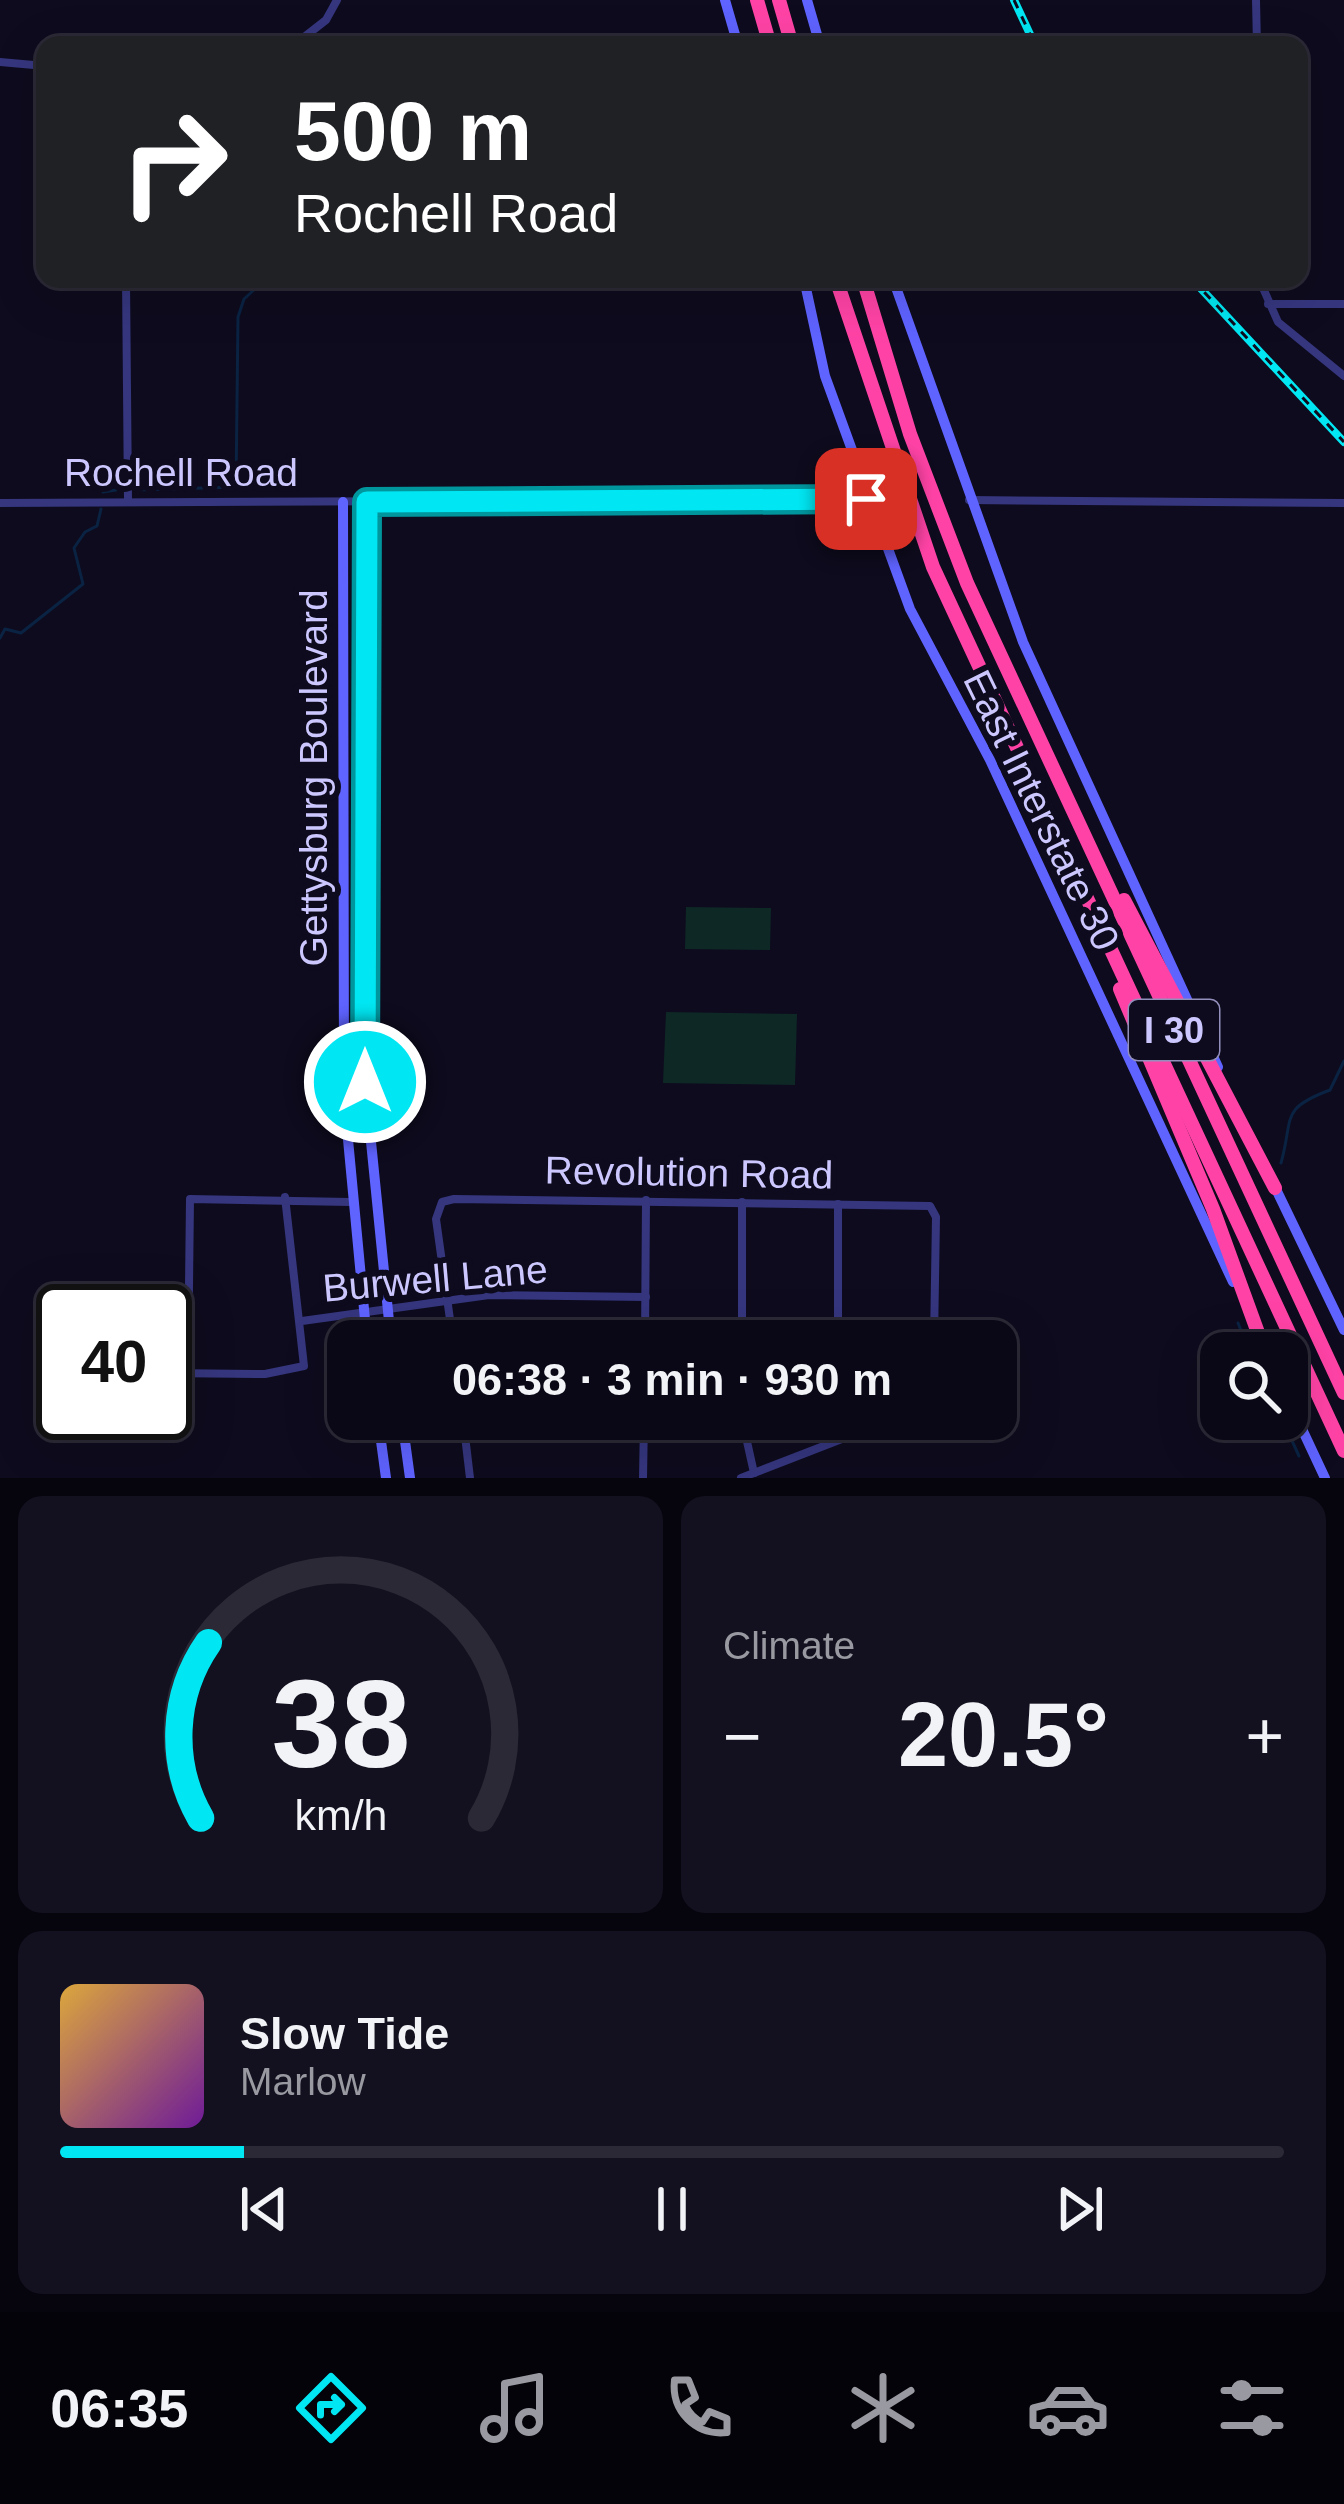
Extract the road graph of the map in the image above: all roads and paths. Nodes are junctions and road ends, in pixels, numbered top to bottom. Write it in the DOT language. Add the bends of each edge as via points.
graph roads {
  1 [pos="337,0"];
  2 [pos="725,0"];
  3 [pos="757,0"];
  4 [pos="781,0"];
  5 [pos="807,0"];
  6 [pos="1256,0"];
  7 [pos="306,36"];
  8 [pos="735,36"];
  9 [pos="767,36"];
  10 [pos="789,36"];
  11 [pos="817,36"];
  12 [pos="1257,36"];
  13 [pos="0,62"];
  14 [pos="36,65"];
  15 [pos="126,288"];
  16 [pos="806,288"];
  17 [pos="839,288"];
  18 [pos="866,288"];
  19 [pos="896,288"];
  20 [pos="1262,288"];
  21 [pos="1267,304"];
  22 [pos="1344,304"];
  23 [pos="1344,376"];
  24 [pos="866,499"];
  25 [pos="969,500"];
  26 [pos="128,501"];
  27 [pos="344,502"];
  28 [pos="367,502"];
  29 [pos="0,503"];
  30 [pos="1344,503"];
  31 [pos="1006,667"];
  32 [pos="1096,922"];
  33 [pos="1275,1187"];
  34 [pos="285,1197"];
  35 [pos="646,1200"];
  36 [pos="350,1202"];
  37 [pos="742,1202"];
  38 [pos="838,1204"];
  39 [pos="189,1284"];
  40 [pos="646,1297"];
  41 [pos="447,1300"];
  42 [pos="387,1309"];
  43 [pos="363,1312"];
  44 [pos="364,1320"];
  45 [pos="388,1320"];
  46 [pos="450,1320"];
  47 [pos="645,1320"];
  48 [pos="742,1320"];
  49 [pos="838,1320"];
  50 [pos="934,1320"];
  51 [pos="302,1321"];
  52 [pos="1344,1330"];
  53 [pos="1257,1332"];
  54 [pos="1258,1332"];
  55 [pos="192,1373"];
  56 [pos="1344,1393"];
  57 [pos="381,1440"];
  58 [pos="405,1440"];
  59 [pos="465,1440"];
  60 [pos="644,1440"];
  61 [pos="747,1440"];
  62 [pos="836,1440"];
  63 [pos="1307,1440"];
  64 [pos="1344,1451"];
  65 [pos="754,1473"];
  66 [pos="386,1478"];
  67 [pos="410,1478"];
  68 [pos="470,1478"];
  69 [pos="643,1478"];
  70 [pos="741,1478"];
  71 [pos="1325,1478"];
  1 -- 7 [label="street"];
  2 -- 8 [label="main road"];
  3 -- 9 [label="highway"];
  4 -- 10 [label="highway"];
  5 -- 11 [label="main road"];
  6 -- 12 [label="street"];
  13 -- 14 [label="street"];
  15 -- 26 [label="street"];
  16 -- 24 [label="main road, East Interstate 30"];
  17 -- 32 [label="highway, I 30" via="933,567"];
  18 -- 31 [label="highway, I 30" via="910,434"];
  19 -- 25 [label="main road, East Interstate 30"];
  20 -- 21 [label="street"];
  21 -- 22 [label="street"];
  21 -- 23 [label="street"];
  24 -- 28 [label="street, Rochell Road"];
  24 -- 53 [label="main road, East Interstate 30" via="931,655 990,760"];
  25 -- 30 [label="street"];
  25 -- 33 [label="main road, East Interstate 30" via="1041,683"];
  26 -- 27 [label="street, Rochell Road"];
  26 -- 29 [label="street, Rochell Road"];
  27 -- 28 [label="street, Rochell Road"];
  27 -- 36 [label="main road, Gettysburg Boulevard"];
  28 -- 42 [label="main road, Gettysburg Boulevard" via="365,1082"];
  31 -- 33 [label="highway"];
  31 -- 56 [label="highway, I 30"];
  32 -- 54 [label="highway"];
  32 -- 64 [label="highway, I 30"];
  33 -- 52 [label="main road, East Interstate 30"];
  34 -- 36 [label="street"];
  34 -- 39 [label="street" via="190,1199"];
  34 -- 51 [label="street"];
  35 -- 37 [label="street, Revolution Road"];
  35 -- 40 [label="street"];
  35 -- 41 [label="street, Revolution Road" via="442,1202 436,1219"];
  36 -- 43 [label="main road, Gettysburg Boulevard"];
  37 -- 38 [label="street, Revolution Road"];
  37 -- 48 [label="street"];
  38 -- 49 [label="street"];
  38 -- 50 [label="street, Revolution Road" via="934,1208"];
  40 -- 41 [label="street, Burwell Lane"];
  40 -- 47 [label="street"];
  41 -- 42 [label="street, Burwell Lane"];
  41 -- 46 [label="street"];
  42 -- 43 [label="street, Burwell Lane"];
  42 -- 45 [label="main road, Gettysburg Boulevard"];
  43 -- 44 [label="main road, Gettysburg Boulevard"];
  43 -- 51 [label="street, Burwell Lane"];
  51 -- 55 [label="street" via="304,1366"];
  57 -- 66 [label="main road"];
  58 -- 67 [label="main road"];
  59 -- 68 [label="street"];
  60 -- 69 [label="street"];
  61 -- 65 [label="street"];
  62 -- 65 [label="street"];
  63 -- 71 [label="main road"];
  65 -- 70 [label="street"];
}
